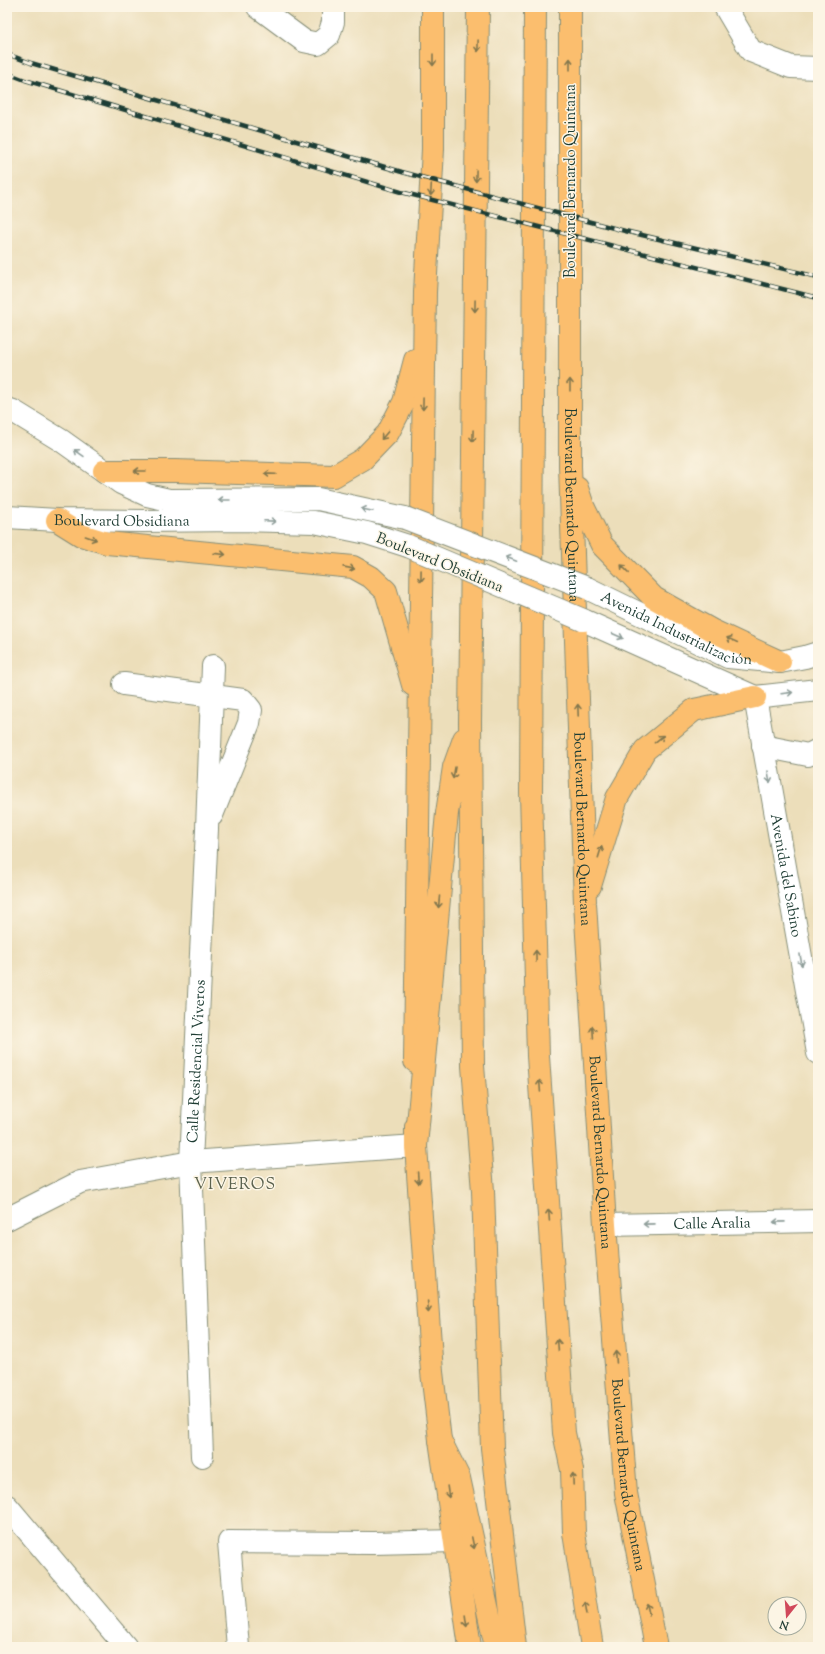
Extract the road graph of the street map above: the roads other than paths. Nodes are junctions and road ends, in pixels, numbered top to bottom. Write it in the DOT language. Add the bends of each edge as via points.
graph roads {
  1 [pos="258,7"];
  2 [pos="333,7"];
  3 [pos="433,7"];
  4 [pos="478,7"];
  5 [pos="535,7"];
  6 [pos="549,7"];
  7 [pos="570,7"];
  8 [pos="725,7"];
  9 [pos="535,61"];
  10 [pos="818,68"];
  11 [pos="425,292"];
  12 [pos="7,410"];
  13 [pos="570,466"];
  14 [pos="104,471"];
  15 [pos="7,517"];
  16 [pos="405,518"];
  17 [pos="57,520"];
  18 [pos="818,653"];
  19 [pos="780,662"];
  20 [pos="213,666"];
  21 [pos="124,684"];
  22 [pos="818,690"];
  23 [pos="211,696"];
  24 [pos="755,697"];
  25 [pos="419,708"];
  26 [pos="470,722"];
  27 [pos="763,746"];
  28 [pos="818,750"];
  29 [pos="207,830"];
  30 [pos="585,903"];
  31 [pos="818,1053"];
  32 [pos="416,1146"];
  33 [pos="191,1162"];
  34 [pos="7,1219"];
  35 [pos="818,1221"];
  36 [pos="605,1225"];
  37 [pos="440,1440"];
  38 [pos="202,1456"];
  39 [pos="7,1506"];
  40 [pos="454,1541"];
  41 [pos="126,1647"];
  42 [pos="238,1647"];
  43 [pos="470,1647"];
  44 [pos="496,1647"];
  45 [pos="515,1647"];
  46 [pos="592,1647"];
  47 [pos="656,1647"];
  1 -- 2 [label="street" via="304,41 318,44 329,35 333,22"];
  3 -- 11 [label="main road, one-way" via="433,149"];
  4 -- 26 [label="main road, one-way"];
  5 -- 9 [label="main road"];
  6 -- 9 [label="main road"];
  13 -- 7 [label="main road, Boulevard Bernardo Quintana, one-way"];
  8 -- 10 [label="street" via="751,51 791,66"];
  46 -- 9 [label="main road, one-way" via="574,1533 572,1470 564,1433 538,1056 531,793"];
  11 -- 14 [label="main road, one-way" via="414,370 404,402 388,433 363,459 334,476"];
  11 -- 25 [label="main road, one-way"];
  14 -- 12 [label="street, Boulevard Obsidiana, one-way" via="62,441 13,411"];
  19 -- 13 [label="main road, one-way" via="713,631 654,598 602,545 583,506"];
  30 -- 13 [label="main road, Boulevard Bernardo Quintana, one-way"];
  16 -- 14 [label="street, Boulevard Obsidiana, one-way" via="318,499 169,500 147,495 121,484"];
  15 -- 17 [label="street, Boulevard Obsidiana"];
  19 -- 16 [label="street, Avenida Industrialización, one-way, bridge" via="728,657 587,588"];
  17 -- 24 [label="street, Boulevard Obsidiana, one-way, bridge" via="314,522 367,533 408,546"];
  17 -- 25 [label="main road, one-way" via="81,535 107,543 353,567 371,577 386,591"];
  18 -- 19 [label="street, Avenida Industrialización"];
  20 -- 23 [label="street, Calle Residencial Viveros"];
  21 -- 23 [label="street"];
  24 -- 22 [label="street, one-way"];
  23 -- 29 [label="street, Calle Residencial Viveros"];
  23 -- 29 [label="street" via="244,700 251,710 249,723"];
  24 -- 27 [label="street, Avenida del Sabino"];
  30 -- 24 [label="main road, one-way" via="616,798 645,750 694,710"];
  25 -- 32 [label="main road"];
  26 -- 32 [label="main road, one-way" via="454,767 447,813"];
  26 -- 45 [label="main road" via="473,1066 483,1191 492,1448"];
  27 -- 28 [label="street" via="808,755"];
  27 -- 31 [label="street, Avenida del Sabino, one-way"];
  29 -- 33 [label="street, Calle Residencial Viveros"];
  36 -- 30 [label="main road, Boulevard Bernardo Quintana, one-way"];
  32 -- 33 [label="street"];
  32 -- 37 [label="main road, one-way" via="432,1372"];
  33 -- 34 [label="street" via="80,1182"];
  33 -- 38 [label="street, Calle Residencial Viveros"];
  35 -- 36 [label="street, Calle Aralia, one-way"];
  47 -- 36 [label="main road, Boulevard Bernardo Quintana, one-way" via="626,1493"];
  37 -- 40 [label="main road, one-way"];
  37 -- 44 [label="main road, one-way" via="460,1478"];
  39 -- 41 [label="street"];
  40 -- 42 [label="street" via="229,1542"];
  40 -- 43 [label="main road, one-way"];
}
